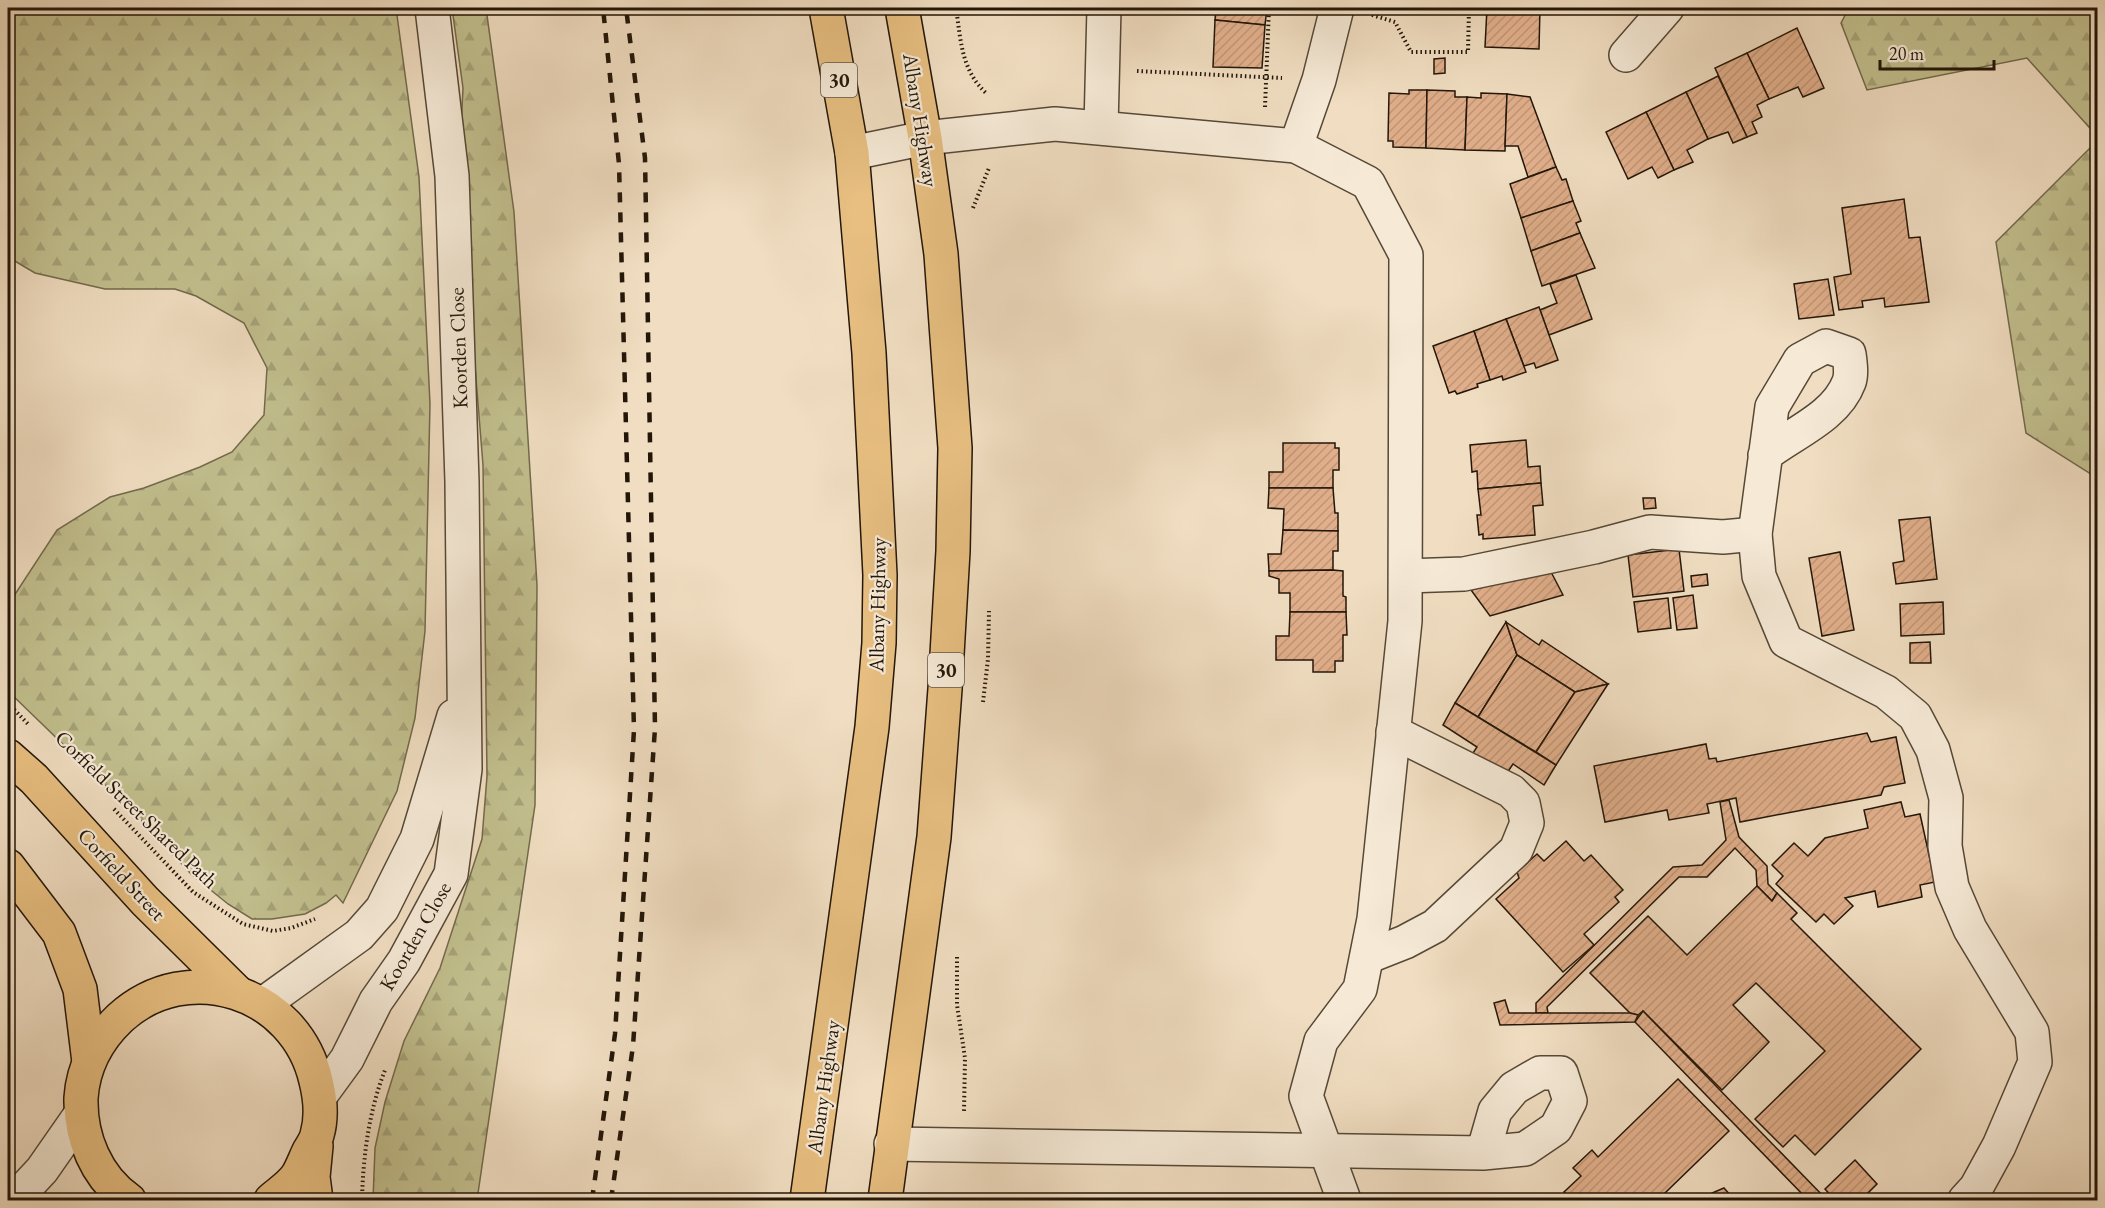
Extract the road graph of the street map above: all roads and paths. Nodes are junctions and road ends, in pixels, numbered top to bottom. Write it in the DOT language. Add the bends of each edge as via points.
graph roads {
  1 [pos="432,8"];
  2 [pos="826,8"];
  3 [pos="902,8"];
  4 [pos="956,8"];
  5 [pos="1104,8"];
  6 [pos="1269,8"];
  7 [pos="1469,8"];
  8 [pos="1667,8"];
  9 [pos="1350,10"];
  10 [pos="1626,55"];
  11 [pos="1133,71"];
  12 [pos="1266,78"];
  13 [pos="1319,80"];
  14 [pos="992,98"];
  15 [pos="1101,128"];
  16 [pos="925,138"];
  17 [pos="1264,143"];
  18 [pos="1296,146"];
  19 [pos="852,153"];
  20 [pos="1765,455"];
  21 [pos="1755,534"];
  22 [pos="1406,576"];
  23 [pos="463,689"];
  24 [pos="8,703"];
  25 [pos="32,728"];
  26 [pos="1393,732"];
  27 [pos="8,756"];
  28 [pos="113,808"];
  29 [pos="8,866"];
  30 [pos="323,915"];
  31 [pos="1367,957"];
  32 [pos="250,998"];
  33 [pos="89,1062"];
  34 [pos="386,1067"];
  35 [pos="320,1096"];
  36 [pos="81,1114"];
  37 [pos="317,1136"];
  38 [pos="891,1144"];
  39 [pos="1327,1152"];
  40 [pos="1483,1153"];
  41 [pos="121,1199"];
  42 [pos="14,1200"];
  43 [pos="271,1200"];
  44 [pos="316,1200"];
  45 [pos="362,1200"];
  46 [pos="807,1200"];
  47 [pos="885,1200"];
  48 [pos="1344,1200"];
  49 [pos="1965,1200"];
  1 -- 23 [label="street, Koorden Close" via="452,176 462,482"];
  2 -- 19 [label="main road, Albany Highway / 30"];
  3 -- 16 [label="main road, Albany Highway / 30"];
  4 -- 14 [label="path" via="964,59 975,83"];
  5 -- 15 [label="street"];
  6 -- 12 [label="path"];
  7 -- 9 [label="path" via="1468,52 1411,52 1395,22"];
  8 -- 10 [label="street"];
  9 -- 13 [label="street"];
  11 -- 12 [label="path"];
  12 -- 13 [label="path"];
  12 -- 17 [label="path"];
  13 -- 18 [label="street"];
  15 -- 16 [label="street" via="1055,124"];
  15 -- 17 [label="street"];
  16 -- 19 [label="street"];
  16 -- 38 [label="main road, Albany Highway / 30" via="941,254 948,344 955,448 953,551 934,837"];
  17 -- 18 [label="street"];
  18 -- 22 [label="street" via="1368,183 1406,255"];
  19 -- 46 [label="main road, Albany Highway / 30" via="869,353 880,575 879,643 872,727"];
  20 -- 21 [label="street"];
  21 -- 22 [label="street" via="1723,537 1650,532 1594,548 1464,574"];
  21 -- 49 [label="street" via="1759,576 1786,641 1886,692 1915,716 1933,750 1946,798 1945,846 1952,887 1970,929 2032,1032 2035,1062 1999,1146"];
  22 -- 26 [label="street"];
  23 -- 32 [label="street, Koorden Close" via="417,839 382,909 359,935"];
  23 -- 35 [label="street, Koorden Close" via="465,769 451,874 404,961 376,1001 348,1059"];
  24 -- 25 [label="path, Corfield Street Shared Path"];
  26 -- 31 [label="street"];
  26 -- 31 [label="street" via="1511,791 1523,803 1527,823 1516,850 1435,926"];
  27 -- 32 [label="main road, Corfield Street" via="34,779 145,901"];
  28 -- 30 [label="path, Corfield Street Shared Path" via="193,892 243,924 273,931"];
  29 -- 33 [label="main road" via="59,933 80,989"];
  31 -- 39 [label="street" via="1360,990 1321,1041 1306,1096"];
  32 -- 33 [label="main road" via="201,986 166,991 133,1006 106,1031"];
  32 -- 35 [label="main road, Corfield Street" via="275,1012 298,1036 313,1065"];
  33 -- 36 [label="main road" via="82,1087"];
  34 -- 45 [label="path" via="367,1135"];
  35 -- 37 [label="main road, Corfield Street"];
  36 -- 41 [label="main road" via="87,1144"];
  36 -- 42 [label="street" via="42,1170"];
  37 -- 43 [label="main road" via="297,1177"];
  37 -- 44 [label="main road" via="313,1177"];
  38 -- 39 [label="street"];
  38 -- 47 [label="main road, Albany Highway / 30"];
  39 -- 40 [label="street"];
  39 -- 48 [label="street"];
}
